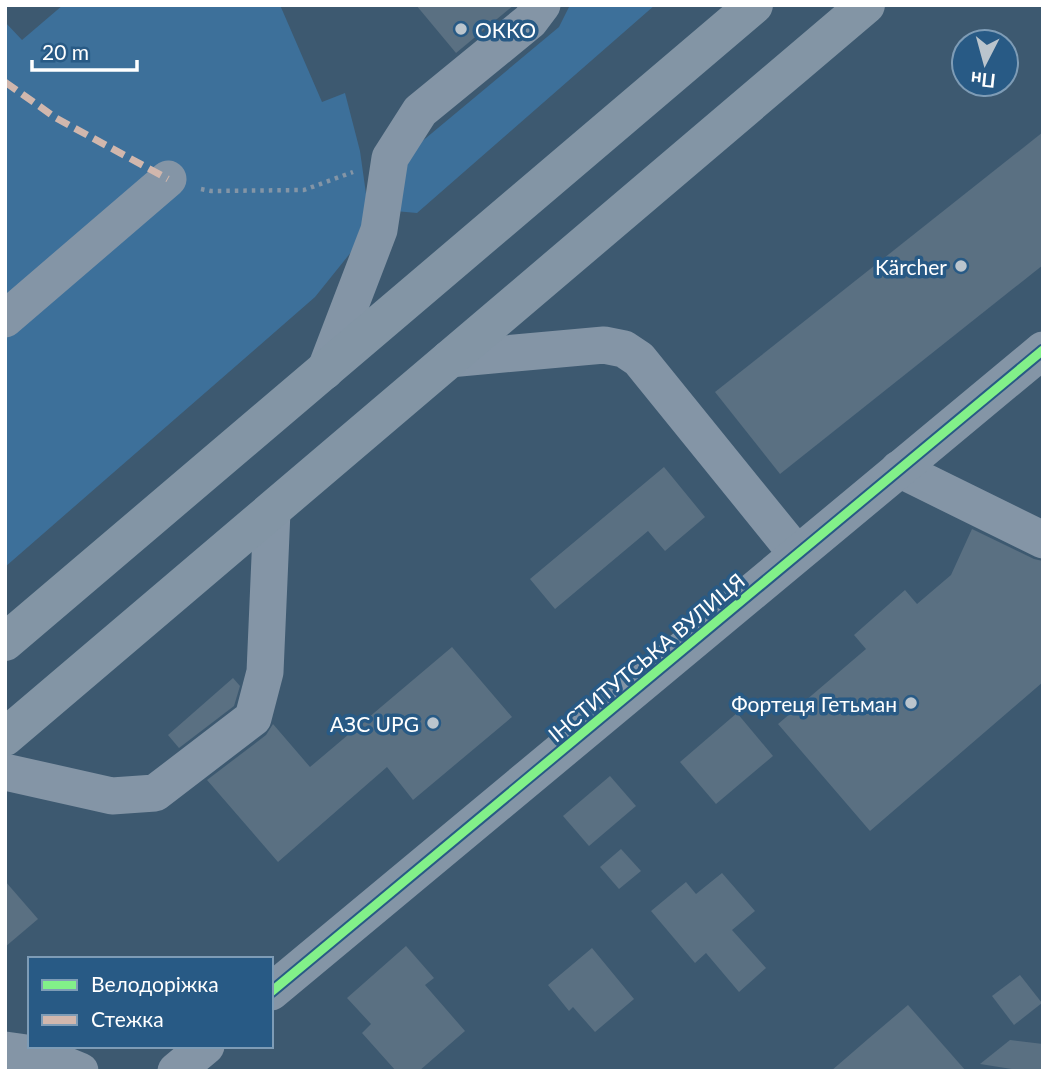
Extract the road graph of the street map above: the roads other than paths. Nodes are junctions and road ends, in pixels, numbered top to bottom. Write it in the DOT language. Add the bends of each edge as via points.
graph roads {
  1 [pos="542,5"];
  2 [pos="754,5"];
  3 [pos="866,5"];
  4 [pos="168,179"];
  5 [pos="5,319"];
  6 [pos="1043,350"];
  7 [pos="449,359"];
  8 [pos="325,371"];
  9 [pos="899,468"];
  10 [pos="272,511"];
  11 [pos="1043,540"];
  12 [pos="797,554"];
  13 [pos="5,642"];
  14 [pos="5,737"];
  15 [pos="5,772"];
  16 [pos="273,990"];
  17 [pos="204,1048"];
  18 [pos="5,1050"];
  19 [pos="80,1071"];
  20 [pos="176,1071"];
  1 -- 8 [label="street" via="530,21 420,111 390,158 379,229"];
  2 -- 8 [label="highway"];
  3 -- 7 [label="highway"];
  4 -- 5 [label="street"];
  6 -- 9 [label="street, ІНСТИТУТСЬКА ВУЛИЦЯ"];
  7 -- 10 [label="highway"];
  7 -- 12 [label="street" via="604,345 624,349 639,359"];
  8 -- 13 [label="highway"];
  9 -- 11 [label="street"];
  9 -- 12 [label="street, ІНСТИТУТСЬКА ВУЛИЦЯ"];
  10 -- 14 [label="highway"];
  10 -- 15 [label="street" via="265,673 253,718 155,793 112,796"];
  12 -- 16 [label="street, ІНСТИТУТСЬКА ВУЛИЦЯ"];
  17 -- 20 [label="street"];
  18 -- 19 [label="street" via="41,1055"];
}
